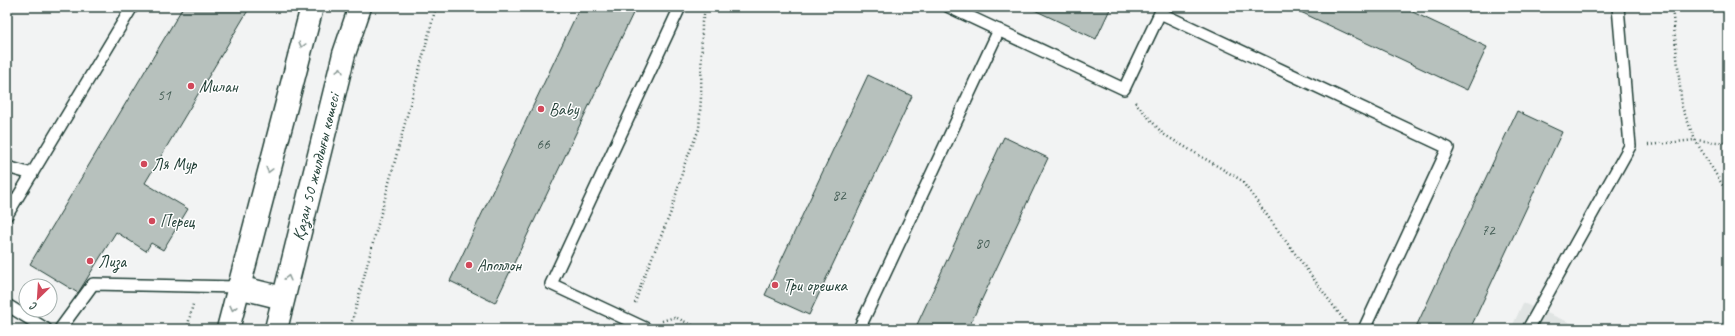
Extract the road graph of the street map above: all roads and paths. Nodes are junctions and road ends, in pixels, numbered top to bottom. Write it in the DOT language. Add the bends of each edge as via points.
graph roads {
  1 [pos="132,7"];
  2 [pos="312,7"];
  3 [pos="360,7"];
  4 [pos="436,7"];
  5 [pos="680,7"];
  6 [pos="706,7"];
  7 [pos="949,7"];
  8 [pos="1618,7"];
  9 [pos="1672,7"];
  10 [pos="999,30"];
  11 [pos="1124,89"];
  12 [pos="1695,140"];
  13 [pos="1728,143"];
  14 [pos="1630,146"];
  15 [pos="7,167"];
  16 [pos="32,174"];
  17 [pos="1728,194"];
  18 [pos="7,215"];
  19 [pos="198,286"];
  20 [pos="238,287"];
  21 [pos="283,298"];
  22 [pos="7,305"];
  23 [pos="645,328"];
  24 [pos="46,329"];
  25 [pos="60,329"];
  26 [pos="187,329"];
  27 [pos="228,329"];
  28 [pos="276,329"];
  29 [pos="350,329"];
  30 [pos="700,329"];
  31 [pos="859,329"];
  32 [pos="1351,329"];
  33 [pos="1364,329"];
  34 [pos="1528,329"];
  1 -- 16 [label="lane"];
  2 -- 20 [label="street, one-way"];
  21 -- 3 [label="street, Қазан 50 жылдығы көшесі, one-way" via="344,54"];
  4 -- 29 [label="path"];
  5 -- 23 [label="lane" via="551,284"];
  6 -- 23 [label="path" via="702,22 699,130 685,163 671,212 642,279 635,302"];
  7 -- 10 [label="lane"];
  8 -- 14 [label="lane"];
  9 -- 12 [label="path" via="1682,108"];
  10 -- 11 [label="lane"];
  10 -- 31 [label="lane"];
  11 -- 32 [label="path" via="1163,134 1241,180"];
  11 -- 33 [label="lane" via="1160,13 1448,148"];
  12 -- 13 [label="path"];
  12 -- 14 [label="path"];
  12 -- 17 [label="path"];
  14 -- 34 [label="lane"];
  15 -- 16 [label="lane"];
  16 -- 18 [label="lane"];
  19 -- 20 [label="lane"];
  19 -- 25 [label="lane" via="93,284"];
  19 -- 26 [label="path"];
  20 -- 21 [label="street"];
  20 -- 27 [label="street, one-way"];
  21 -- 28 [label="street, Қазан 50 жылдығы көшесі"];
  22 -- 24 [label="lane"];
  23 -- 30 [label="path" via="675,317"];
}
